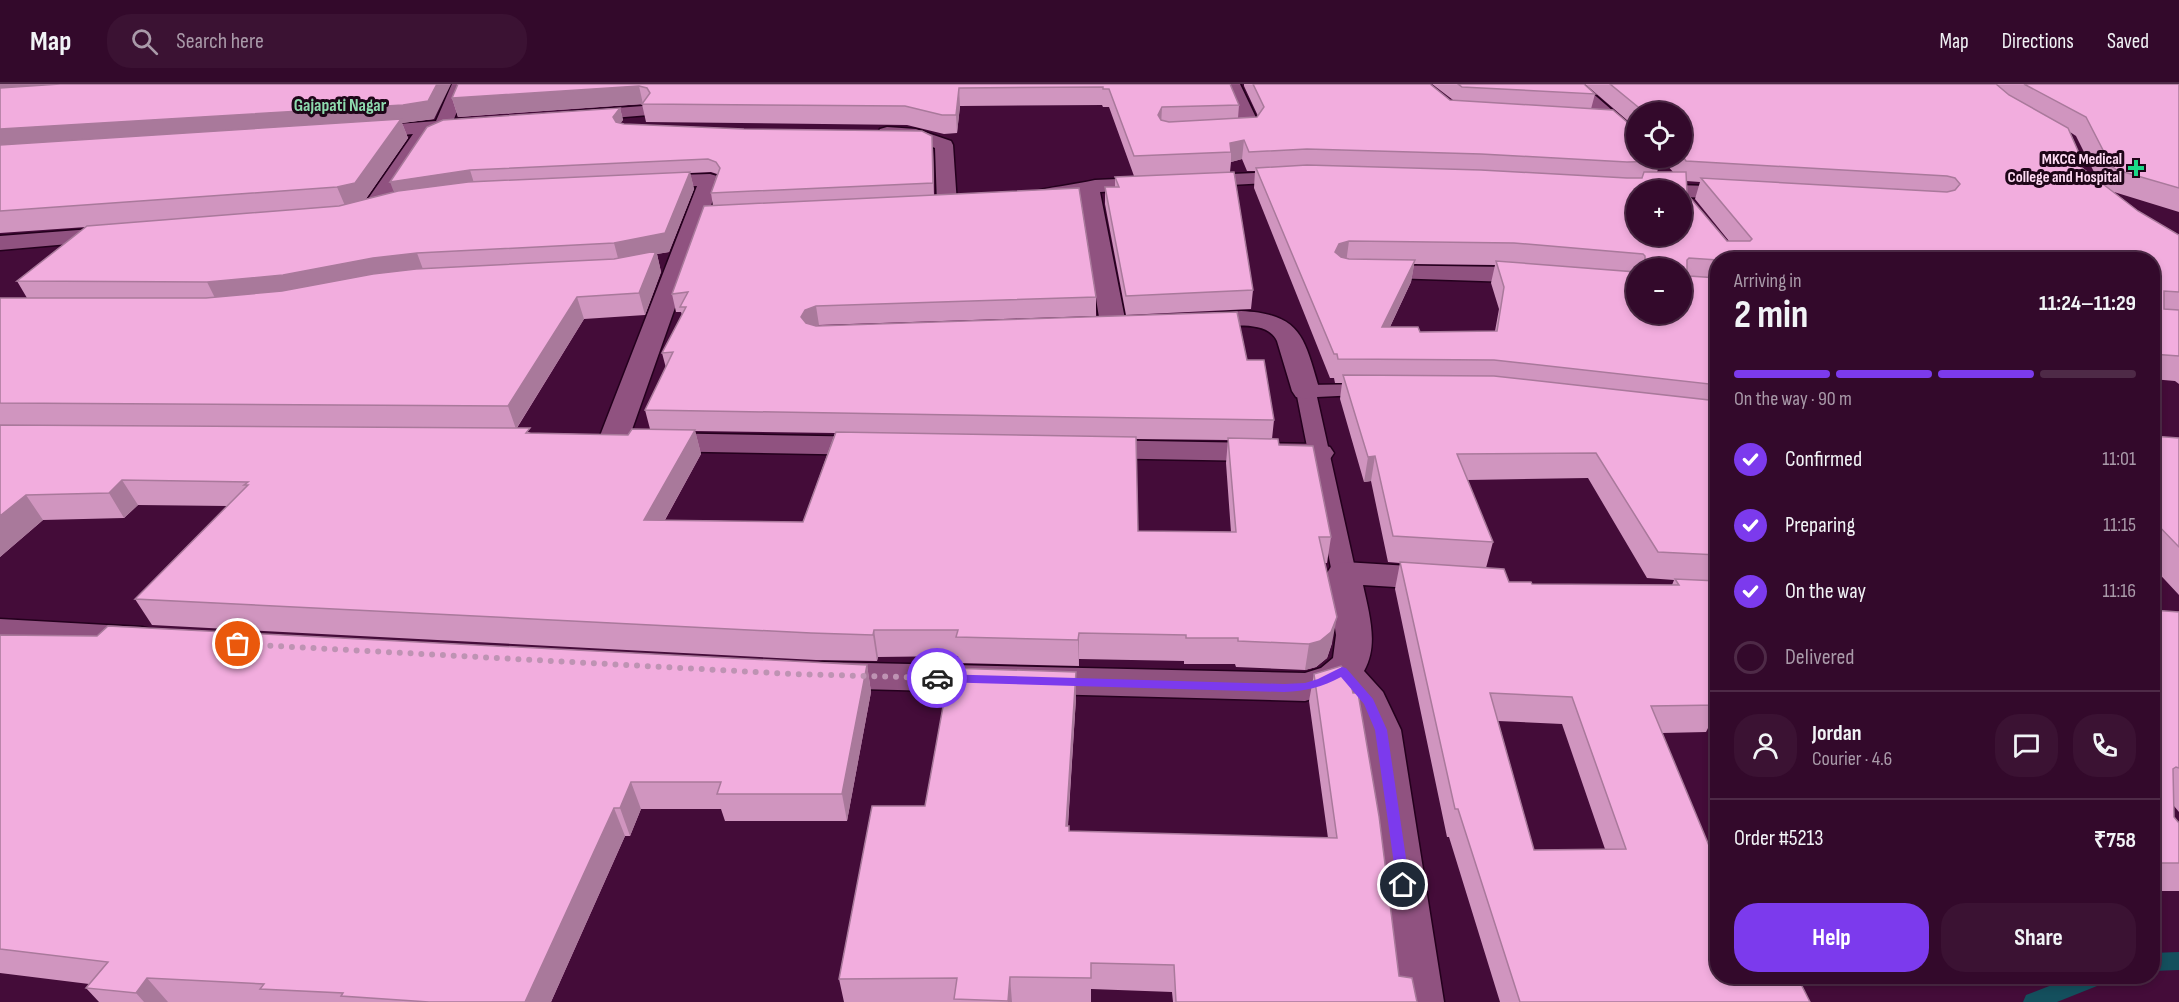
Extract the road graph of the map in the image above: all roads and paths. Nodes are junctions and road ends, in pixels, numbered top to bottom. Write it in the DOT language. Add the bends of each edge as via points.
graph roads {
  1 [pos="460,84"];
  2 [pos="1572,84"];
  3 [pos="1233,85"];
  4 [pos="1212,88"];
  5 [pos="554,117"];
  6 [pos="1581,119"];
  7 [pos="1616,121"];
  8 [pos="488,122"];
  9 [pos="443,124"];
  10 [pos="637,129"];
  11 [pos="1626,130"];
  12 [pos="1202,131"];
  13 [pos="872,133"];
  14 [pos="340,135"];
  15 [pos="1317,177"];
  16 [pos="628,183"];
  17 [pos="1089,187"];
  18 [pos="1621,190"];
  19 [pos="1626,190"];
  20 [pos="1692,192"];
  21 [pos="1765,194"];
  22 [pos="1016,199"];
  23 [pos="403,201"];
  24 [pos="925,205"];
  25 [pos="137,232"];
  26 [pos="0,243"];
  27 [pos="681,259"];
  28 [pos="650,265"];
  29 [pos="1346,272"];
  30 [pos="1567,279"];
  31 [pos="1173,322"];
  32 [pos="1113,324"];
  33 [pos="1393,390"];
  34 [pos="1306,391"];
  35 [pos="900,446"];
  36 [pos="1068,449"];
  37 [pos="1319,453"];
  38 [pos="1344,573"];
  39 [pos="1472,581"];
  40 [pos="0,631"];
  41 [pos="178,641"];
  42 [pos="1345,668"];
  43 [pos="792,674"];
  44 [pos="1419,1002"];
  1 -- 9 [label="street"];
  2 -- 7 [label="street"];
  3 -- 4 [label="street"];
  3 -- 12 [label="street" via="1251,126 1248,130"];
  5 -- 10 [label="street" via="643,111 627,129"];
  6 -- 7 [label="street"];
  7 -- 11 [label="street"];
  8 -- 9 [label="street"];
  9 -- 14 [label="street"];
  9 -- 23 [label="street" via="423,133 364,212"];
  13 -- 24 [label="street" via="929,136 944,145 957,203"];
  15 -- 17 [label="street"];
  16 -- 27 [label="street" via="710,180 708,215"];
  17 -- 22 [label="street"];
  17 -- 32 [label="street"];
  18 -- 19 [label="street"];
  20 -- 21 [label="street"];
  25 -- 26 [label="street"];
  27 -- 28 [label="street"];
  27 -- 35 [label="street" via="601,441"];
  29 -- 30 [label="street" via="1509,274"];
  31 -- 34 [label="street" via="1256,319 1276,324 1287,334"];
  33 -- 34 [label="lane"];
  34 -- 37 [label="lane"];
  36 -- 37 [label="street"];
  37 -- 38 [label="lane"];
  38 -- 39 [label="street"];
  38 -- 42 [label="street" via="1354,643 1353,656"];
  40 -- 41 [label="street"];
  42 -- 43 [label="street" via="1314,685 1284,688"];
  42 -- 44 [label="street" via="1369,702 1381,730"];
}
